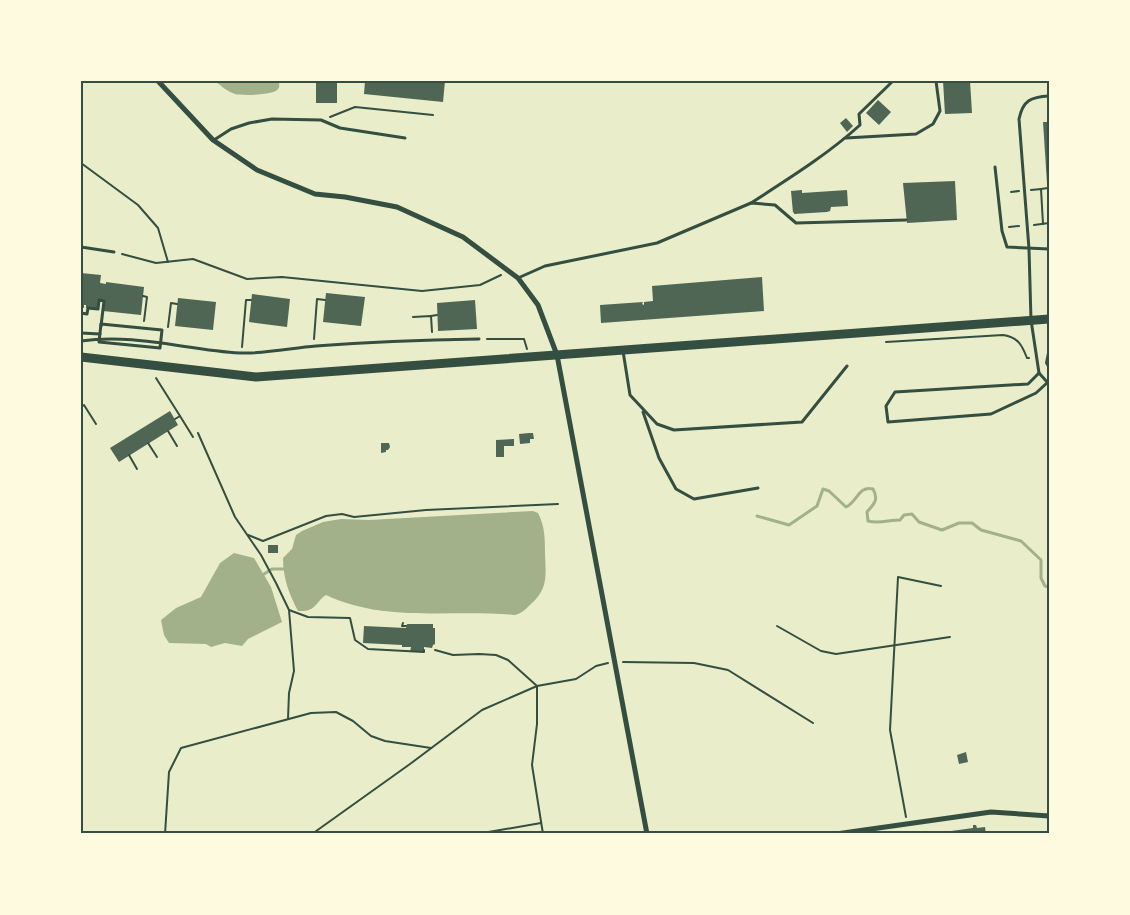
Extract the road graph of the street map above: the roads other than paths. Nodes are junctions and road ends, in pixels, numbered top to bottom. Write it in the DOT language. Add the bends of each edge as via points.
graph roads {
  1 [pos="158,81"];
  2 [pos="893,81"];
  3 [pos="936,81"];
  4 [pos="1049,96"];
  5 [pos="405,138"];
  6 [pos="846,138"];
  7 [pos="213,140"];
  8 [pos="995,166"];
  9 [pos="751,203"];
  10 [pos="906,220"];
  11 [pos="81,247"];
  12 [pos="1029,249"];
  13 [pos="1049,249"];
  14 [pos="114,252"];
  15 [pos="518,278"];
  16 [pos="81,313"];
  17 [pos="1049,319"];
  18 [pos="1030,320"];
  19 [pos="101,324"];
  20 [pos="81,333"];
  21 [pos="100,337"];
  22 [pos="480,339"];
  23 [pos="81,341"];
  24 [pos="161,343"];
  25 [pos="623,350"];
  26 [pos="557,355"];
  27 [pos="82,357"];
  28 [pos="847,366"];
  29 [pos="1039,373"];
  30 [pos="1048,383"];
  31 [pos="642,409"];
  32 [pos="758,488"];
  33 [pos="1049,816"];
  34 [pos="647,834"];
  35 [pos="836,834"];
  1 -- 7 [label="street"];
  2 -- 6 [label="lane" via="859,114 860,125"];
  3 -- 6 [label="lane" via="940,111 933,124 922,131"];
  4 -- 12 [label="lane" via="1027,101 1019,119"];
  5 -- 7 [label="lane" via="340,128 321,120 272,119 231,129"];
  6 -- 9 [label="lane"];
  7 -- 15 [label="street" via="257,170 315,194 397,207 463,238"];
  8 -- 12 [label="lane" via="1002,231 1007,247"];
  9 -- 10 [label="lane" via="775,205 796,223"];
  9 -- 15 [label="lane" via="657,243 545,266"];
  11 -- 14 [label="lane"];
  12 -- 13 [label="lane"];
  12 -- 18 [label="lane"];
  15 -- 26 [label="street" via="538,305"];
  16 -- 19 [label="lane" via="87,314 88,308 98,309 99,300 104,301"];
  17 -- 18 [label="main road"];
  18 -- 25 [label="main road"];
  18 -- 29 [label="lane"];
  19 -- 21 [label="lane"];
  19 -- 24 [label="lane" via="162,330"];
  20 -- 21 [label="lane"];
  21 -- 23 [label="lane"];
  21 -- 24 [label="lane"];
  22 -- 24 [label="lane" via="314,346 241,353"];
  25 -- 26 [label="main road"];
  25 -- 31 [label="lane" via="630,395"];
  26 -- 27 [label="main road" via="256,377"];
  26 -- 34 [label="street"];
  28 -- 31 [label="lane" via="802,422 674,430 657,424"];
  29 -- 30 [label="lane"];
  29 -- 30 [label="lane" via="1028,384 895,392 886,406 888,422 991,414 1036,393"];
  31 -- 32 [label="lane" via="659,458 676,489 694,499"];
  33 -- 35 [label="street" via="991,812"];
}
